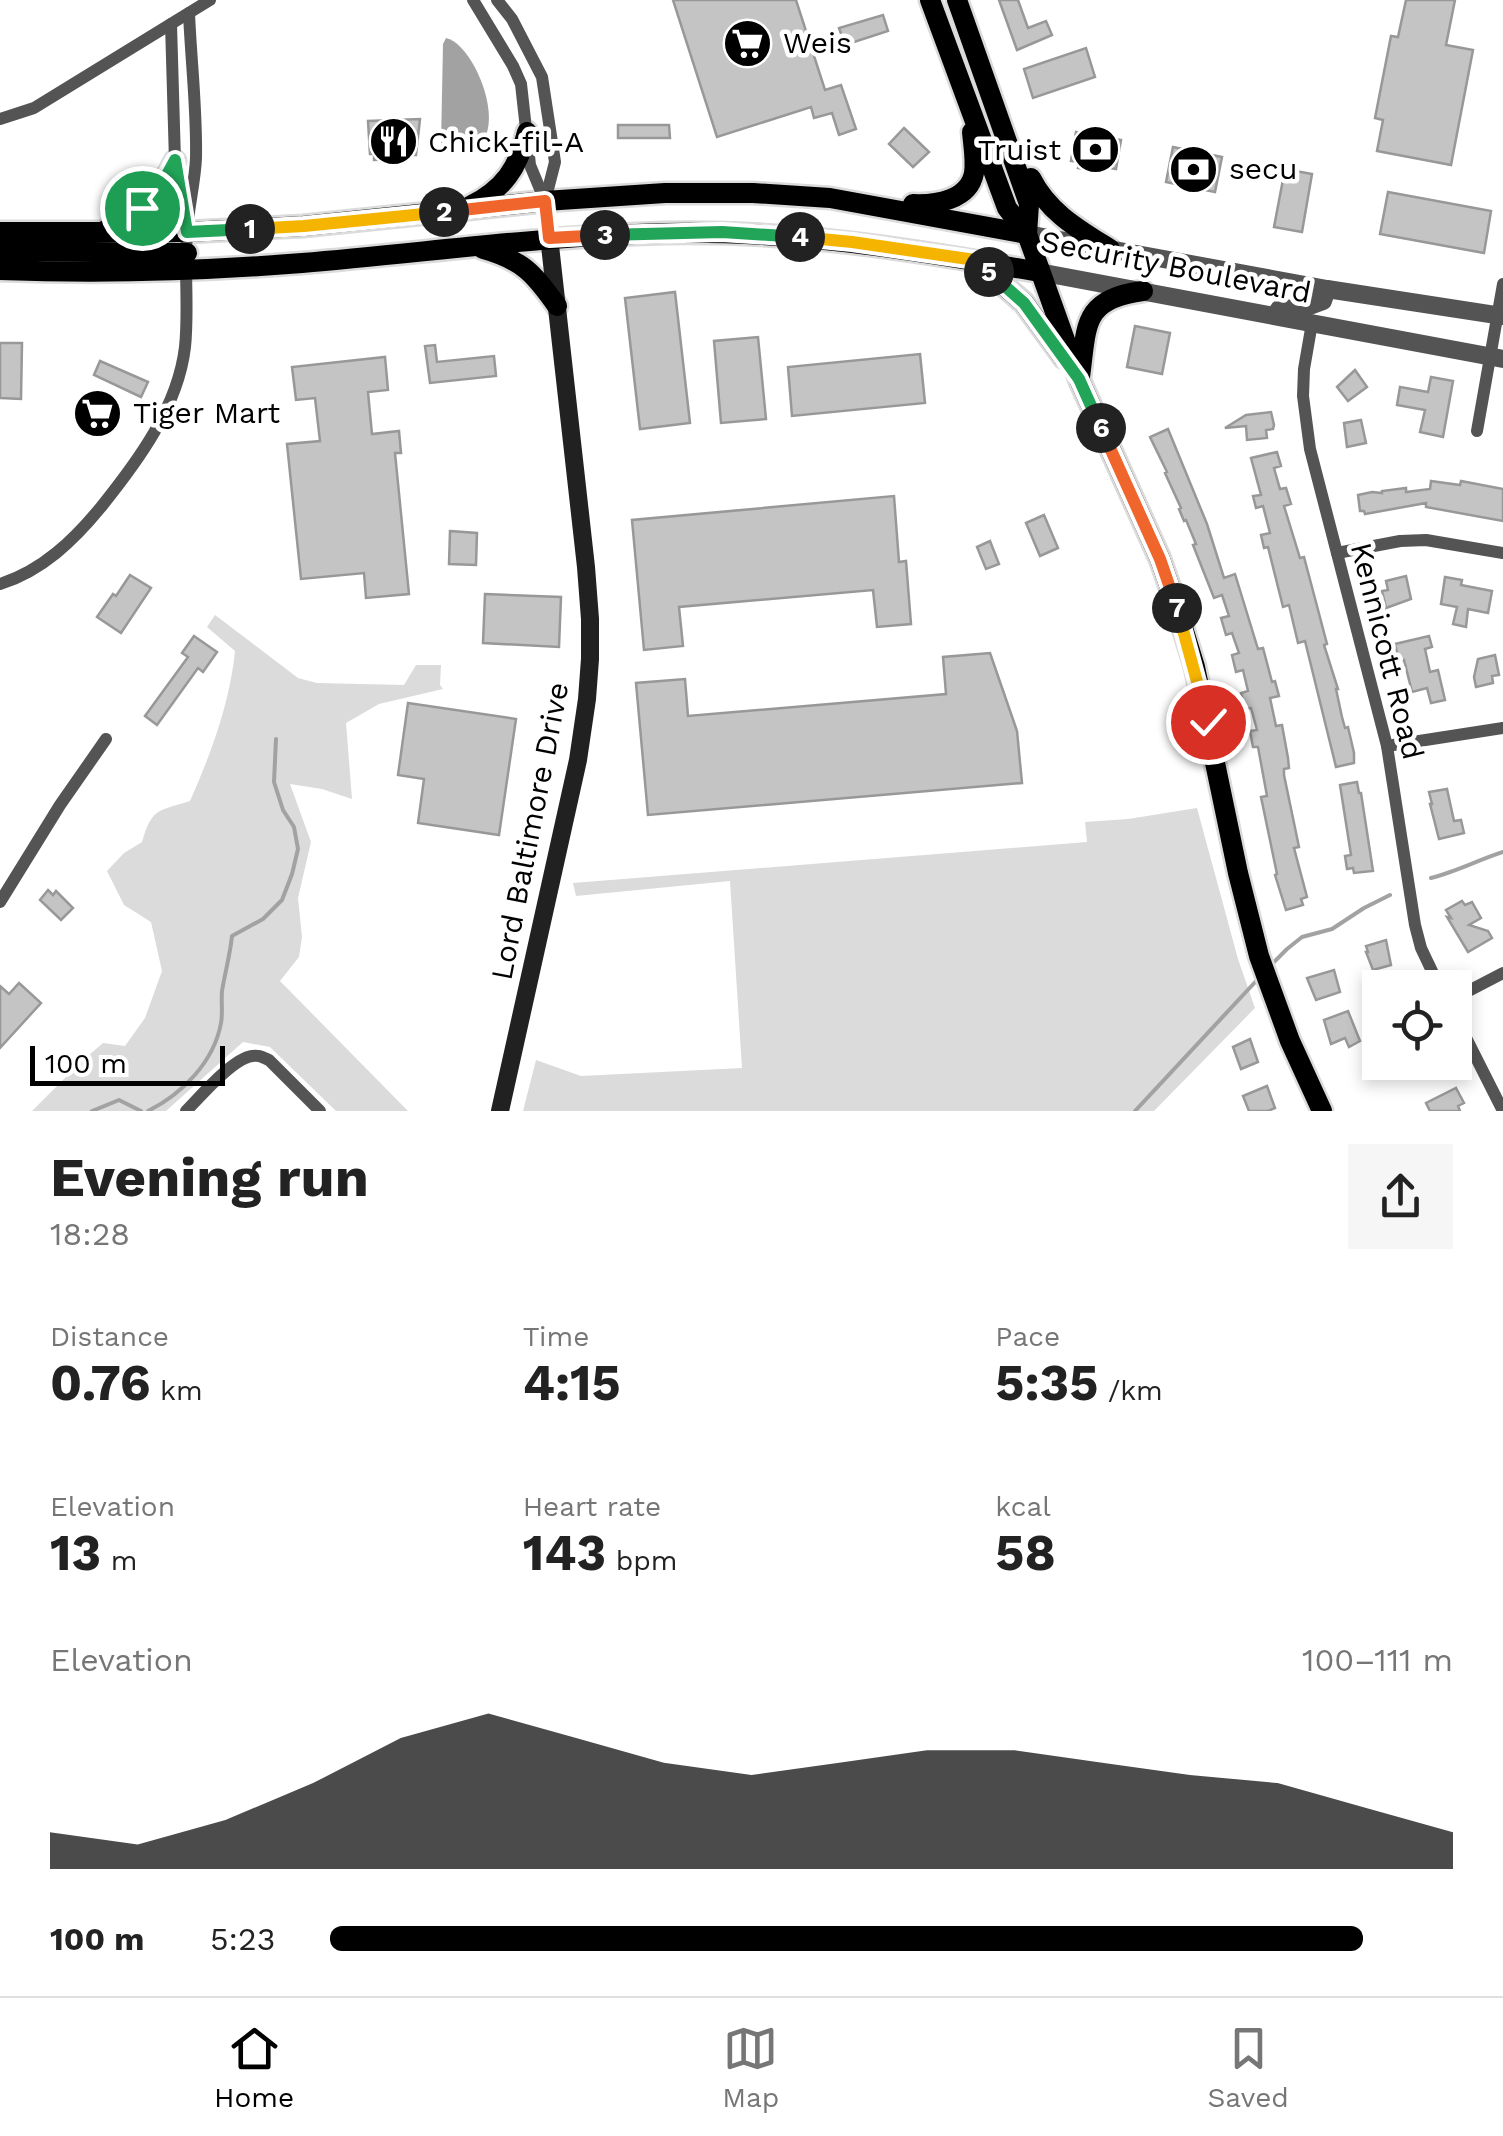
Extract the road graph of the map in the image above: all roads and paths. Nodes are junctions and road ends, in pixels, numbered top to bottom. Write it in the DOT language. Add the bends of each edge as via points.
graph roads {
  1 [pos="210,0"];
  2 [pos="473,0"];
  3 [pos="497,0"];
  4 [pos="930,0"];
  5 [pos="956,0"];
  6 [pos="189,13"];
  7 [pos="171,24"];
  8 [pos="992,97"];
  9 [pos="971,110"];
  10 [pos="0,119"];
  11 [pos="527,132"];
  12 [pos="175,160"];
  13 [pos="830,198"];
  14 [pos="545,201"];
  15 [pos="460,211"];
  16 [pos="0,232"];
  17 [pos="100,234"];
  18 [pos="1027,234"];
  19 [pos="549,238"];
  20 [pos="471,246"];
  21 [pos="1110,249"];
  22 [pos="0,252"];
  23 [pos="187,252"];
  24 [pos="975,260"];
  25 [pos="0,270"];
  26 [pos="1040,272"];
  27 [pos="1503,284"];
  28 [pos="1327,289"];
  29 [pos="1143,291"];
  30 [pos="556,306"];
  31 [pos="1228,307"];
  32 [pos="1500,316"];
  33 [pos="1312,323"];
  34 [pos="1497,358"];
  35 [pos="1079,379"];
  36 [pos="1477,431"];
  37 [pos="1503,553"];
  38 [pos="1337,554"];
  39 [pos="0,584"];
  40 [pos="1503,728"];
  41 [pos="106,739"];
  42 [pos="1387,746"];
  43 [pos="0,902"];
  44 [pos="1431,970"];
  45 [pos="1503,974"];
  46 [pos="1472,990"];
  47 [pos="1472,1050"];
  48 [pos="186,1111"];
  49 [pos="320,1111"];
  50 [pos="500,1111"];
  51 [pos="1322,1111"];
  52 [pos="1503,1111"];
  1 -- 6 [label="street"];
  2 -- 11 [label="street, Lord Baltimore Drive" via="513,66"];
  3 -- 14 [label="street, Lord Baltimore Drive" via="542,77 554,162"];
  4 -- 9 [label="main road"];
  5 -- 8 [label="main road"];
  6 -- 7 [label="street"];
  6 -- 23 [label="street" via="196,158"];
  7 -- 10 [label="street" via="34,108"];
  7 -- 12 [label="street"];
  8 -- 18 [label="main road" via="1029,204"];
  8 -- 21 [label="main road" via="1040,196"];
  9 -- 13 [label="main road" via="974,172 963,192 926,204"];
  9 -- 18 [label="main road" via="1007,208"];
  11 -- 14 [label="street, Lord Baltimore Drive" via="530,165"];
  11 -- 15 [label="main road" via="499,187"];
  12 -- 17 [label="main road" via="156,195"];
  12 -- 23 [label="street"];
  13 -- 14 [label="main road, Security Boulevard" via="665,193"];
  13 -- 18 [label="main road, Security Boulevard"];
  14 -- 15 [label="main road, Security Boulevard"];
  14 -- 19 [label="main road, Lord Baltimore Drive"];
  15 -- 23 [label="main road, Security Boulevard" via="304,226"];
  16 -- 17 [label="main road, Security Boulevard"];
  17 -- 23 [label="main road, Security Boulevard"];
  18 -- 21 [label="street, Security Boulevard"];
  18 -- 26 [label="main road"];
  19 -- 20 [label="main road, Security Boulevard"];
  19 -- 24 [label="main road, Security Boulevard" via="772,234"];
  19 -- 30 [label="main road, Lord Baltimore Drive"];
  20 -- 23 [label="main road, Security Boulevard" via="303,263"];
  20 -- 30 [label="main road" via="527,267"];
  21 -- 28 [label="street, Security Boulevard"];
  22 -- 23 [label="main road"];
  23 -- 25 [label="main road, Security Boulevard" via="100,272"];
  23 -- 39 [label="street" via="185,351 155,431 82,530 38,566"];
  24 -- 26 [label="main road, Security Boulevard"];
  24 -- 35 [label="main road" via="1024,303"];
  26 -- 29 [label="street, Security Boulevard"];
  26 -- 35 [label="main road"];
  27 -- 32 [label="street"];
  28 -- 31 [label="street" via="1323,301 1304,308"];
  28 -- 32 [label="street, Security Boulevard"];
  29 -- 31 [label="street, Security Boulevard"];
  29 -- 35 [label="main road" via="1100,304 1088,320"];
  30 -- 50 [label="main road, Lord Baltimore Drive" via="586,567 587,699"];
  31 -- 33 [label="street, Security Boulevard"];
  32 -- 34 [label="street"];
  33 -- 34 [label="street, Security Boulevard"];
  33 -- 38 [label="street, Kennicott Road" via="1304,369 1306,423"];
  34 -- 36 [label="street"];
  35 -- 51 [label="main road" via="1176,605 1260,960"];
  37 -- 38 [label="street" via="1426,540"];
  38 -- 42 [label="street, Kennicott Road"];
  40 -- 42 [label="street"];
  41 -- 43 [label="street"];
  42 -- 44 [label="street, Kennicott Road" via="1420,948"];
  45 -- 46 [label="street"];
  47 -- 52 [label="street"];
  48 -- 49 [label="street" via="240,1061 260,1056"];
}
